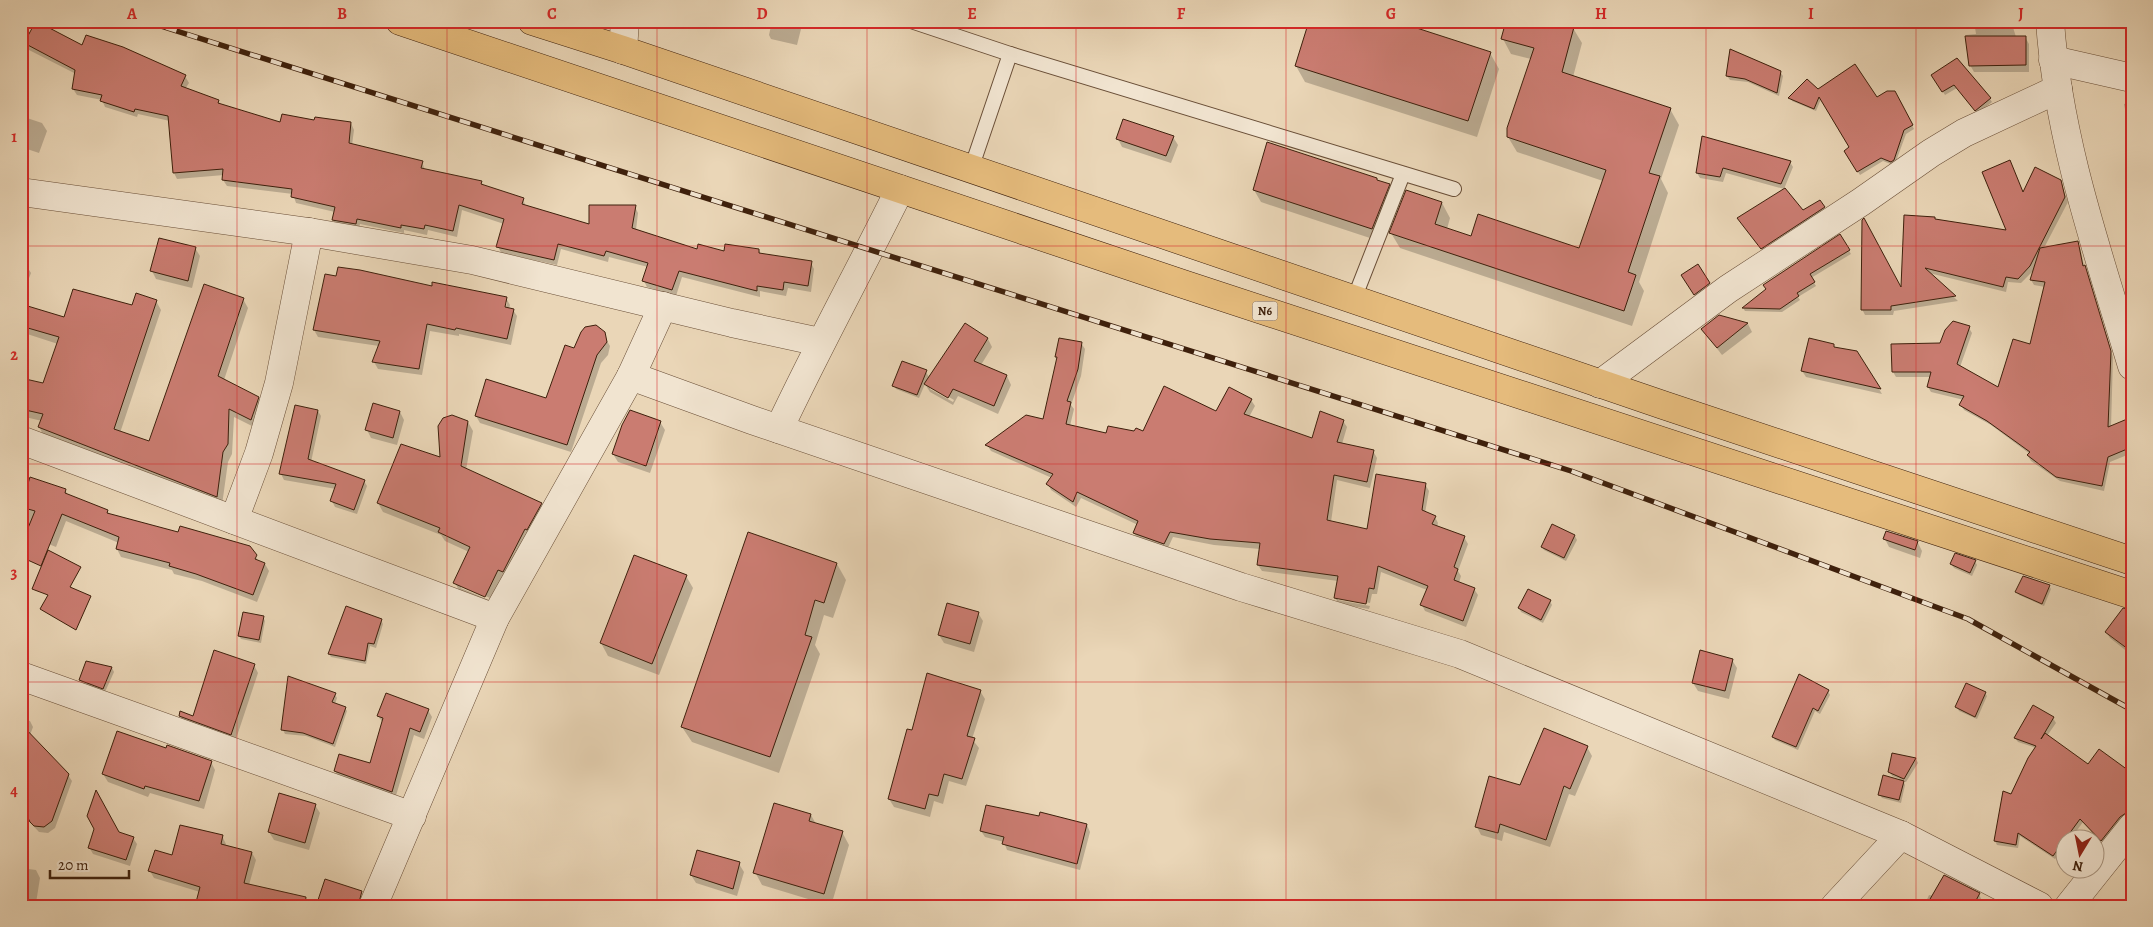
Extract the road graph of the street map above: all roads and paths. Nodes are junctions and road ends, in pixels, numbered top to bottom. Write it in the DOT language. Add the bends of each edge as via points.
graph roads {
  1 [pos="400,21"];
  2 [pos="532,21"];
  3 [pos="625,21"];
  4 [pos="911,21"];
  5 [pos="2050,21"];
  6 [pos="623,50"];
  7 [pos="1010,54"];
  8 [pos="2053,60"];
  9 [pos="2132,78"];
  10 [pos="2058,89"];
  11 [pos="971,169"];
  12 [pos="1403,174"];
  13 [pos="900,189"];
  14 [pos="1454,189"];
  15 [pos="21,192"];
  16 [pos="309,232"];
  17 [pos="1354,299"];
  18 [pos="663,306"];
  19 [pos="820,342"];
  20 [pos="2132,366"];
  21 [pos="631,376"];
  22 [pos="1600,384"];
  23 [pos="779,429"];
  24 [pos="21,440"];
  25 [pos="234,520"];
  26 [pos="2132,562"];
  27 [pos="2132,595"];
  28 [pos="496,618"];
  29 [pos="21,676"];
  30 [pos="412,816"];
  31 [pos="2132,827"];
  32 [pos="1901,835"];
  33 [pos="374,906"];
  34 [pos="1835,906"];
  35 [pos="2039,906"];
  36 [pos="2069,906"];
  1 -- 13 [label="highway, N6"];
  2 -- 6 [label="highway"];
  3 -- 6 [label="street"];
  4 -- 7 [label="lane"];
  5 -- 8 [label="street"];
  6 -- 11 [label="highway"];
  7 -- 11 [label="lane"];
  7 -- 12 [label="lane"];
  8 -- 9 [label="street"];
  8 -- 10 [label="street"];
  10 -- 20 [label="street" via="2068,150"];
  10 -- 22 [label="street" via="1964,133 1931,153 1862,202 1728,288"];
  11 -- 17 [label="highway"];
  12 -- 14 [label="lane"];
  12 -- 17 [label="lane"];
  13 -- 19 [label="street"];
  13 -- 27 [label="highway, N6"];
  15 -- 16 [label="street"];
  16 -- 18 [label="street" via="472,260"];
  16 -- 25 [label="street" via="279,383"];
  17 -- 22 [label="highway"];
  18 -- 19 [label="street"];
  18 -- 21 [label="street"];
  19 -- 23 [label="street"];
  21 -- 23 [label="street"];
  21 -- 28 [label="street"];
  22 -- 26 [label="highway"];
  23 -- 32 [label="street" via="1241,587 1460,654"];
  24 -- 25 [label="street"];
  25 -- 28 [label="street"];
  28 -- 30 [label="street"];
  29 -- 30 [label="street"];
  30 -- 33 [label="street"];
  31 -- 36 [label="street"];
  32 -- 34 [label="street"];
  32 -- 35 [label="street"];
}
